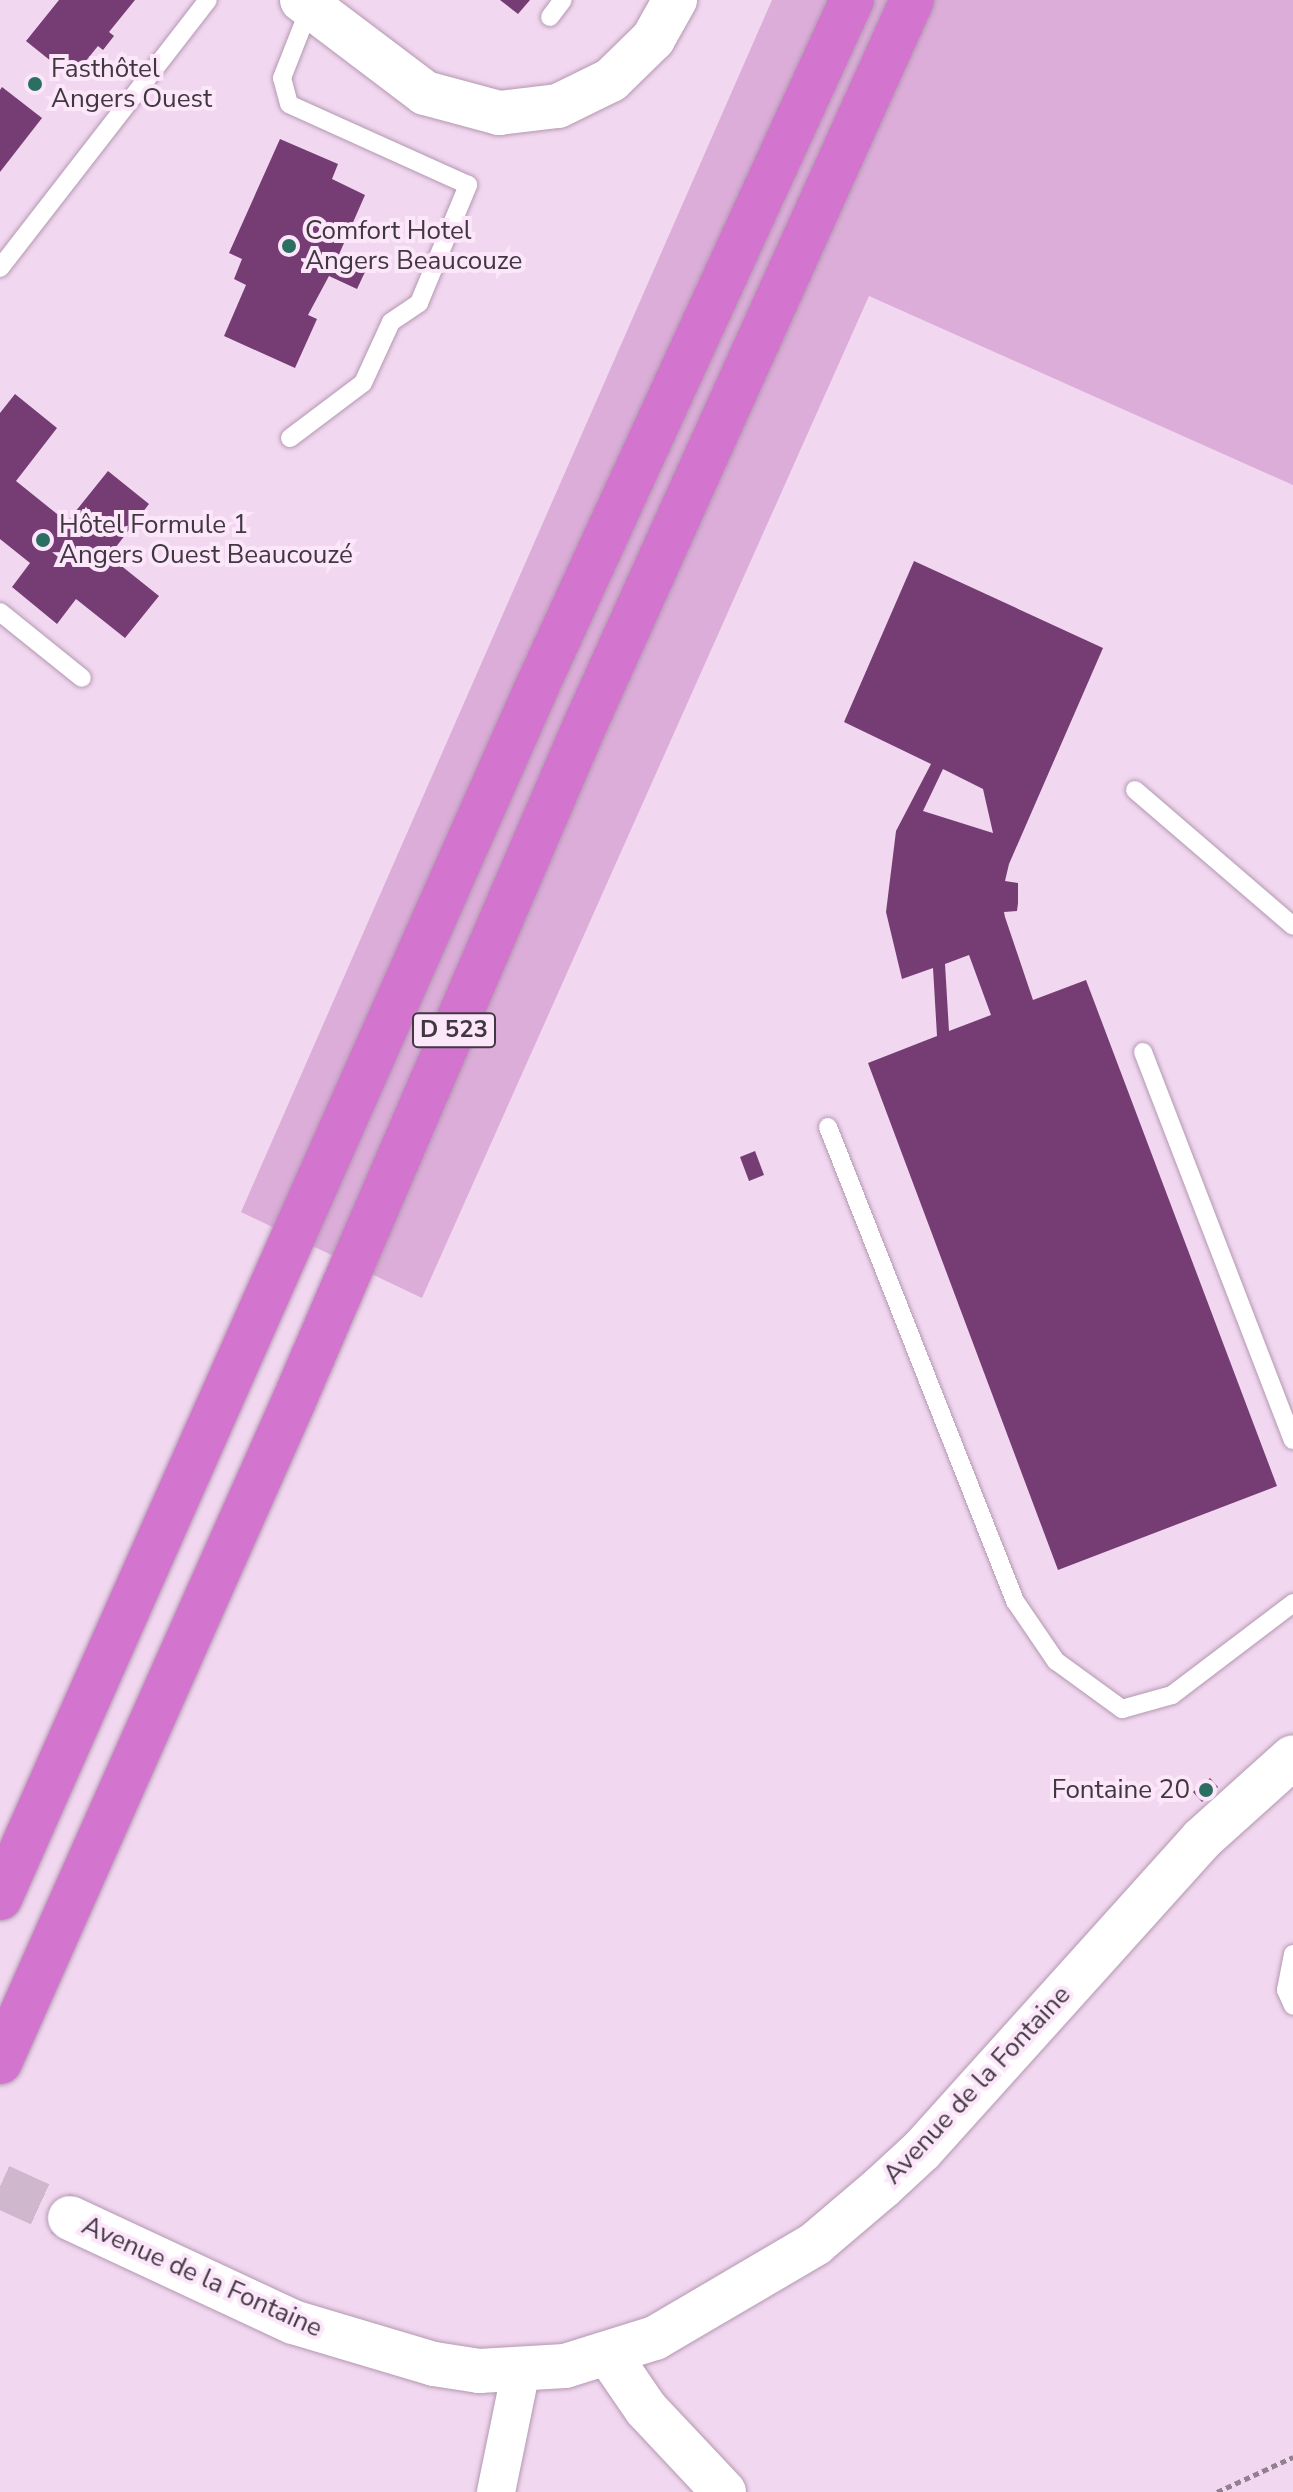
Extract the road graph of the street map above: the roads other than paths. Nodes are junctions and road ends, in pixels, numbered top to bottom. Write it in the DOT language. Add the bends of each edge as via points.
graph roads {
  1 [pos="208,0"];
  2 [pos="563,0"];
  3 [pos="675,0"];
  4 [pos="852,0"];
  5 [pos="912,0"];
  6 [pos="306,3"];
  7 [pos="550,17"];
  8 [pos="0,268"];
  9 [pos="290,438"];
  10 [pos="0,612"];
  11 [pos="82,678"];
  12 [pos="1135,790"];
  13 [pos="1293,926"];
  14 [pos="1143,1052"];
  15 [pos="828,1127"];
  16 [pos="1293,1440"];
  17 [pos="1293,1603"];
  18 [pos="1293,1757"];
  19 [pos="0,1898"];
  20 [pos="1293,1954"];
  21 [pos="1293,2006"];
  22 [pos="0,2062"];
  23 [pos="70,2218"];
  24 [pos="609,2355"];
  25 [pos="521,2370"];
  26 [pos="496,2492"];
  27 [pos="724,2492"];
  1 -- 8 [label="lane"];
  2 -- 7 [label="lane"];
  3 -- 6 [label="street" via="653,39 611,80 558,106 499,113 425,93"];
  4 -- 19 [label="highway, D 523" via="535,691"];
  5 -- 22 [label="highway, D 523" via="585,725 293,1403"];
  6 -- 9 [label="lane" via="282,78 289,104 468,185 419,303 391,322 363,383"];
  10 -- 11 [label="lane"];
  12 -- 13 [label="lane"];
  14 -- 16 [label="lane"];
  15 -- 17 [label="lane" via="1015,1601 1056,1661 1122,1709 1172,1695"];
  18 -- 24 [label="street, Avenue de la Fontaine" via="1202,1839 922,2150 882,2187 815,2244 696,2317"];
  20 -- 21 [label="lane" via="1286,1971"];
  23 -- 25 [label="street, Avenue de la Fontaine" via="293,2322 434,2364"];
  24 -- 25 [label="street, Avenue de la Fontaine"];
  24 -- 27 [label="street" via="646,2409"];
  25 -- 26 [label="street"];
}
